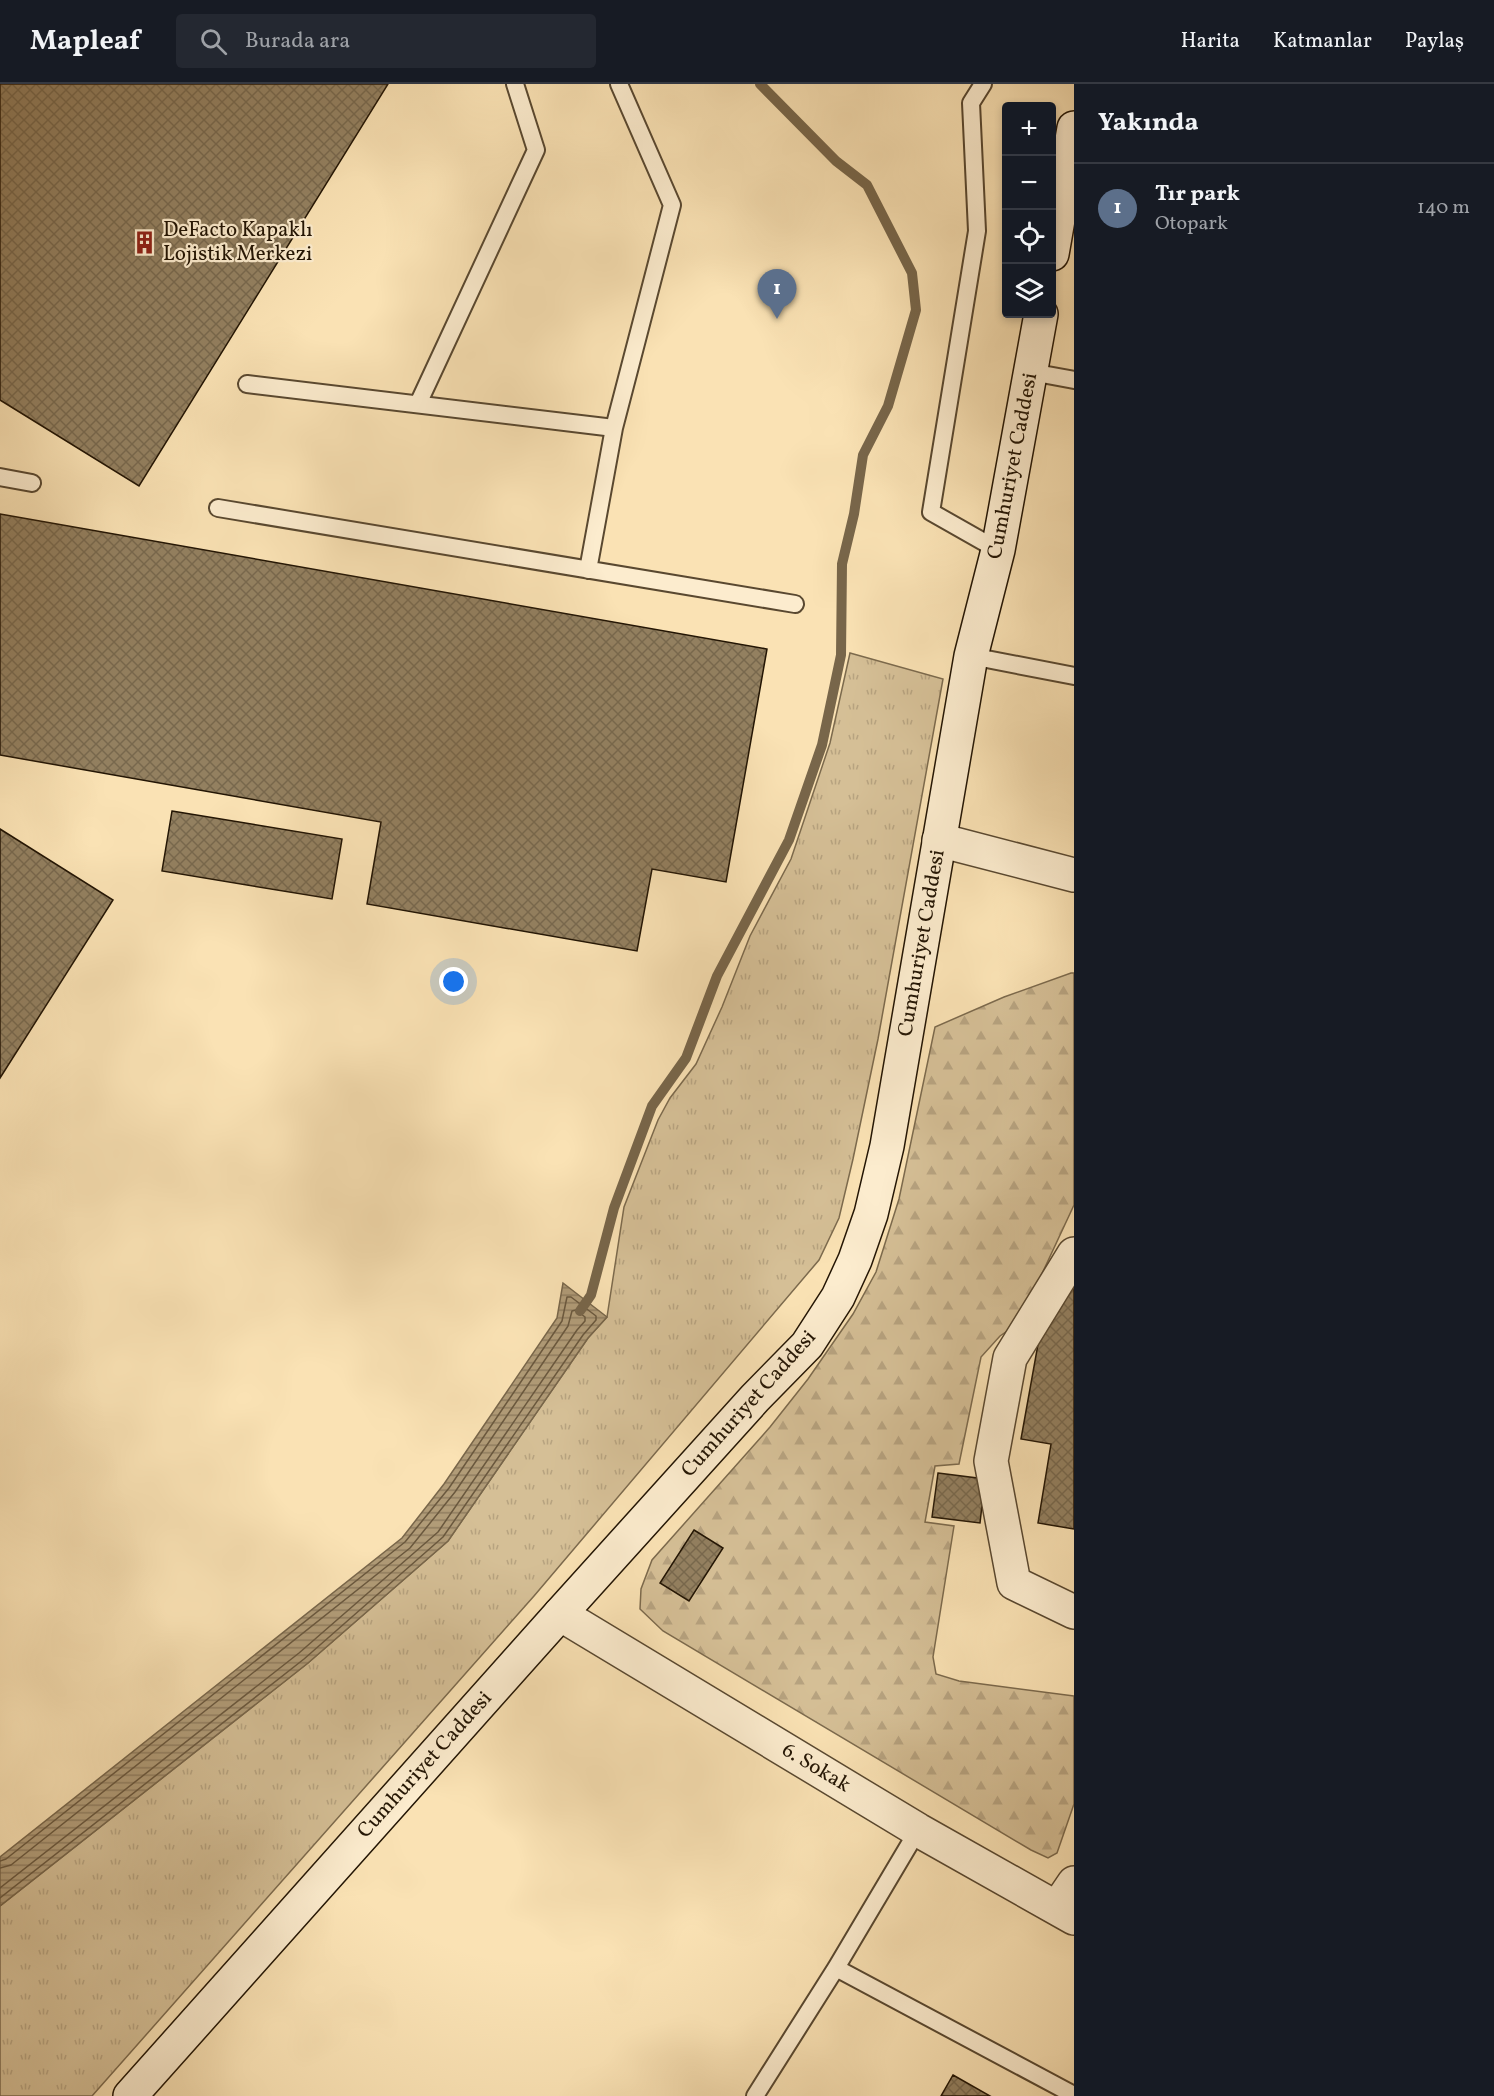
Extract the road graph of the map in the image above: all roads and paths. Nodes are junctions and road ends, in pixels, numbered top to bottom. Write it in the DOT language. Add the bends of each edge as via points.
graph roads {
  1 [pos="515,84"];
  2 [pos="619,84"];
  3 [pos="983,84"];
  4 [pos="1074,128"];
  5 [pos="1056,231"];
  6 [pos="1040,318"];
  7 [pos="1031,372"];
  8 [pos="1074,380"];
  9 [pos="248,384"];
  10 [pos="418,404"];
  11 [pos="614,428"];
  12 [pos="0,477"];
  13 [pos="32,483"];
  14 [pos="218,508"];
  15 [pos="998,550"];
  16 [pos="588,570"];
  17 [pos="795,604"];
  18 [pos="971,656"];
  19 [pos="1074,676"];
  20 [pos="939,840"];
  21 [pos="1074,875"];
  22 [pos="1074,1254"];
  23 [pos="1074,1612"];
  24 [pos="560,1614"];
  25 [pos="918,1830"];
  26 [pos="1068,1903"];
  27 [pos="836,1968"];
  28 [pos="1074,2095"];
  29 [pos="130,2096"];
  30 [pos="754,2096"];
  1 -- 10 [label="lane" via="536,150"];
  2 -- 11 [label="lane" via="672,205"];
  3 -- 15 [label="lane" via="970,103 977,231 931,512"];
  4 -- 5 [label="street"];
  6 -- 7 [label="street, Cumhuriyet Caddesi"];
  7 -- 8 [label="lane"];
  7 -- 15 [label="street, Cumhuriyet Caddesi"];
  9 -- 10 [label="lane"];
  10 -- 11 [label="lane"];
  11 -- 16 [label="lane"];
  12 -- 13 [label="lane"];
  14 -- 16 [label="lane"];
  15 -- 18 [label="street, Cumhuriyet Caddesi"];
  16 -- 17 [label="lane"];
  18 -- 19 [label="lane"];
  18 -- 20 [label="street, Cumhuriyet Caddesi"];
  20 -- 21 [label="street"];
  20 -- 24 [label="street, Cumhuriyet Caddesi" via="871,1214 838,1297 807,1345"];
  22 -- 23 [label="street" via="1010,1358 991,1461 1014,1583"];
  24 -- 25 [label="street, 6. Sokak"];
  24 -- 29 [label="street, Cumhuriyet Caddesi"];
  25 -- 26 [label="street, 6. Sokak"];
  25 -- 27 [label="lane"];
  27 -- 28 [label="lane"];
  27 -- 30 [label="lane"];
}
